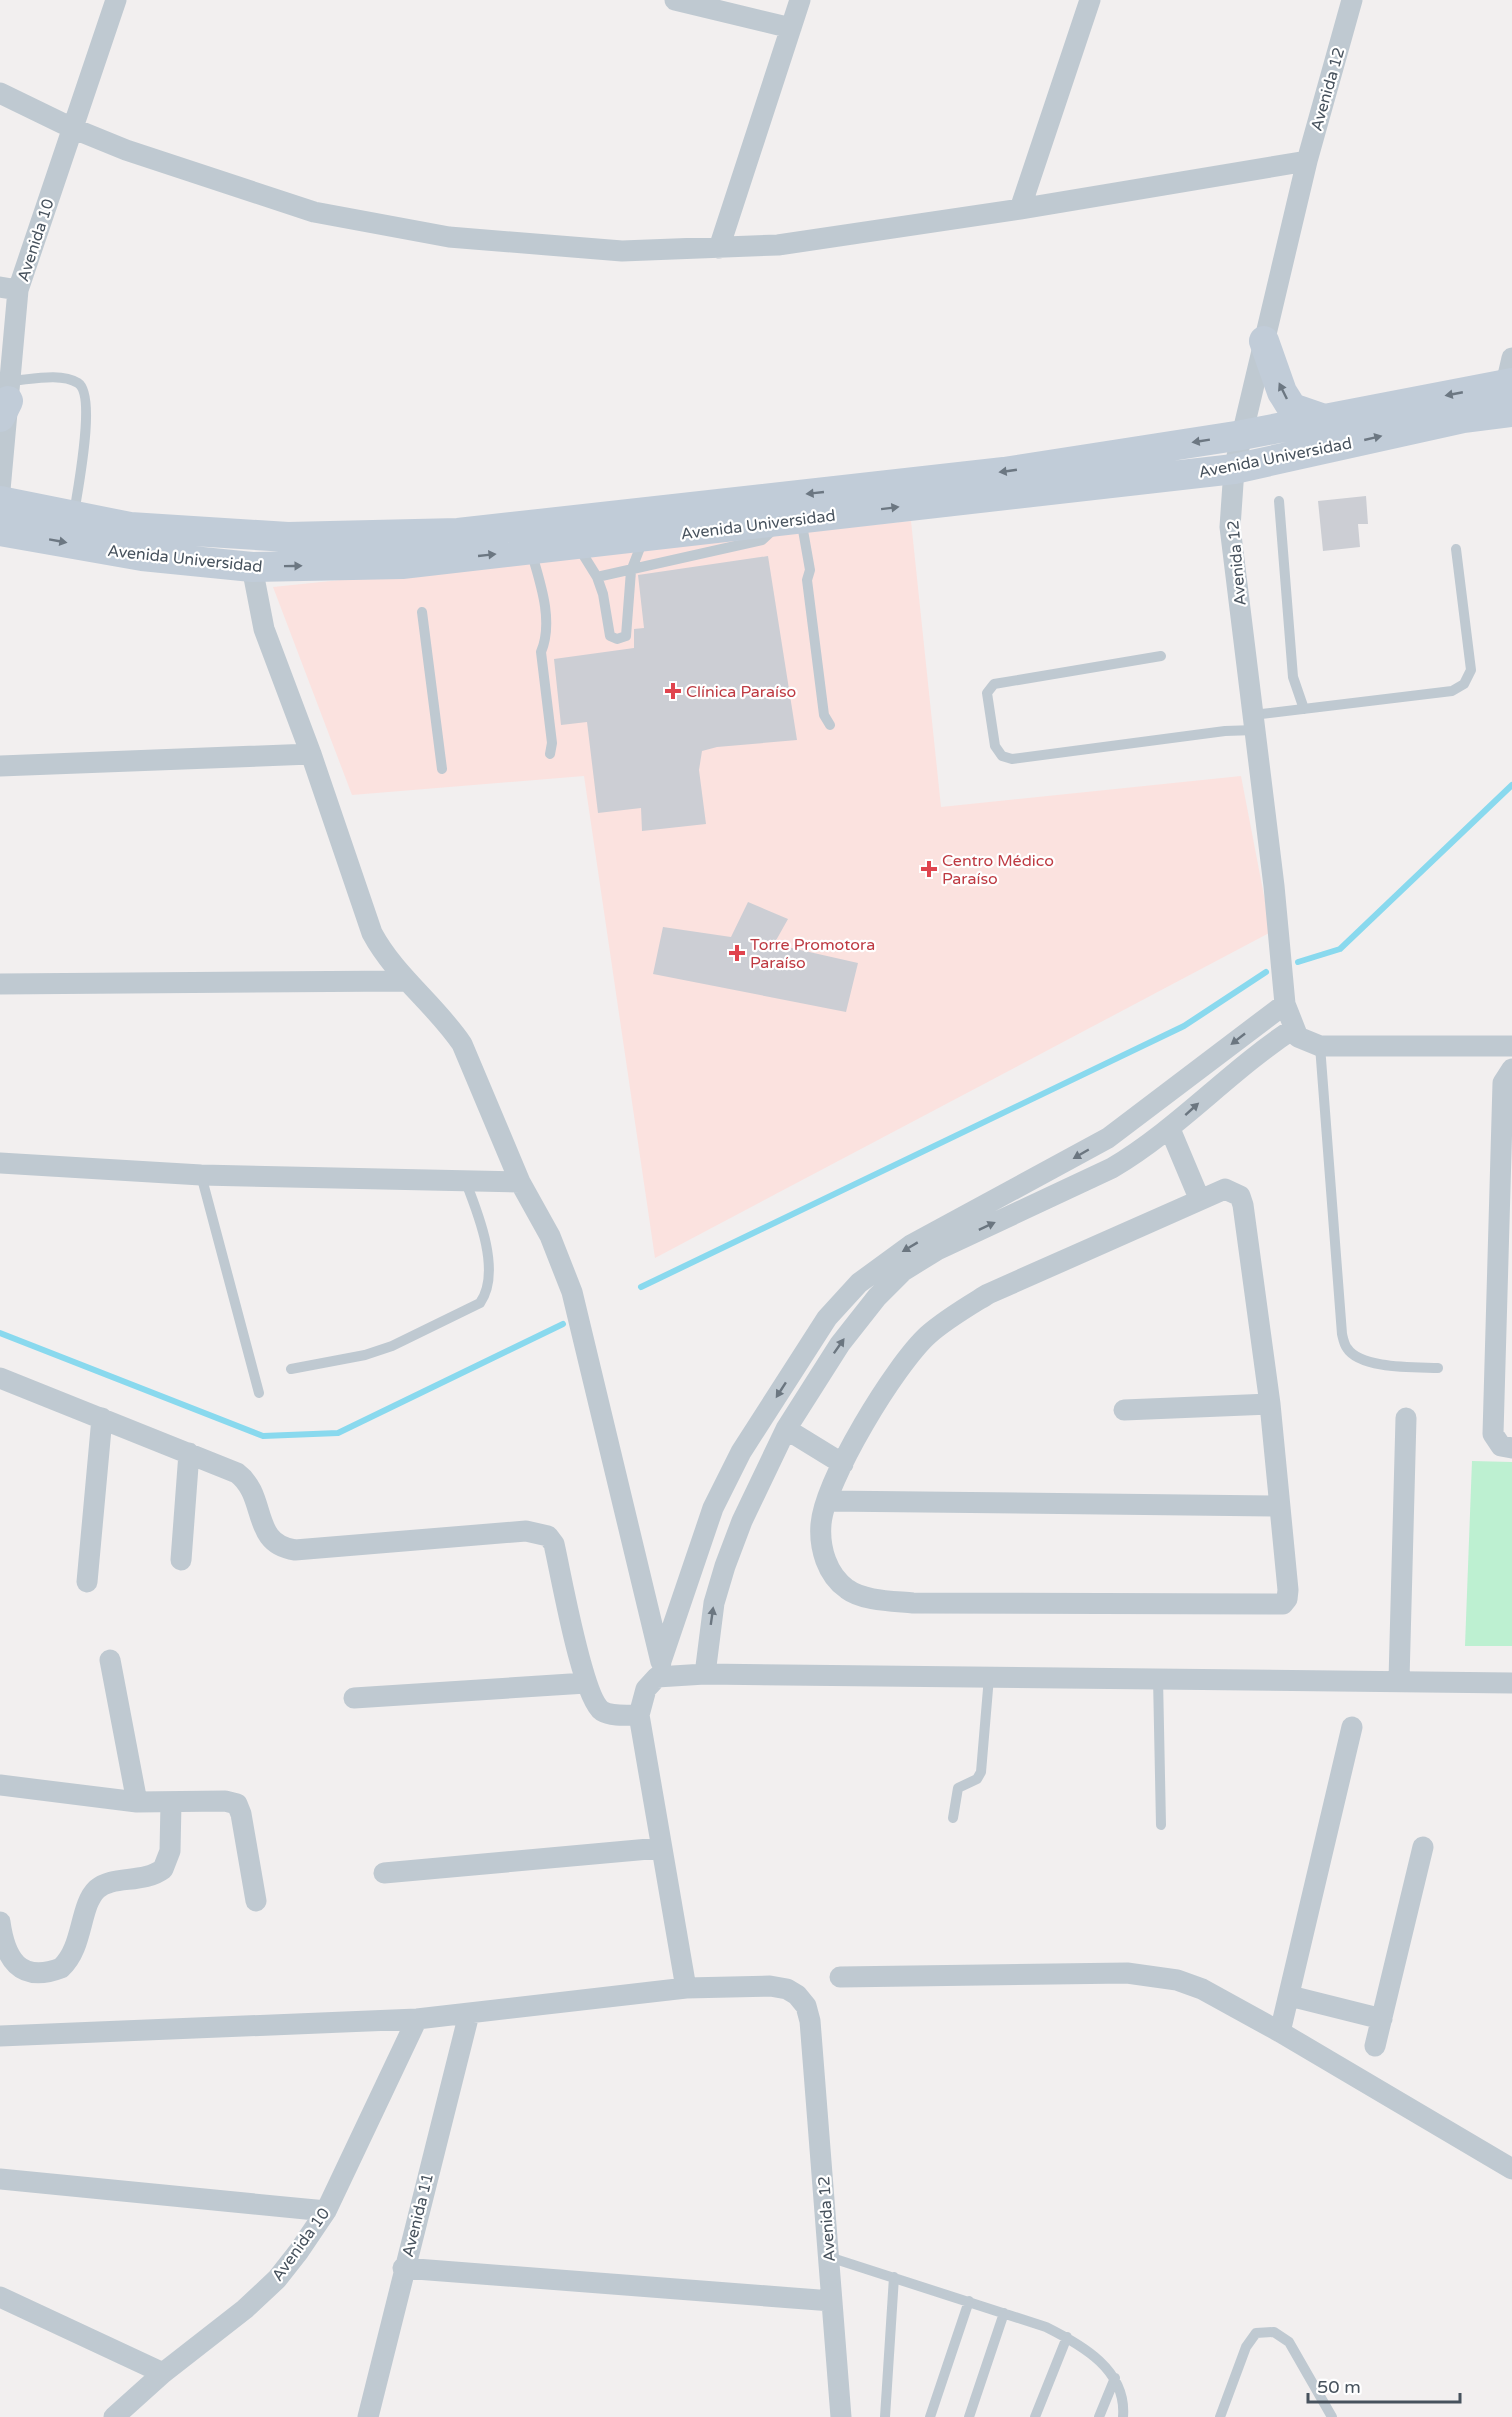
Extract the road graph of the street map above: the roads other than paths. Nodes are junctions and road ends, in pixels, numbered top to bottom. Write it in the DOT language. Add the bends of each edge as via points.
graph roads {
  1 [pos="116,0"];
  2 [pos="675,0"];
  3 [pos="800,0"];
  4 [pos="1090,0"];
  5 [pos="1352,0"];
  6 [pos="791,28"];
  7 [pos="0,93"];
  8 [pos="72,128"];
  9 [pos="1307,161"];
  10 [pos="1020,209"];
  11 [pos="719,248"];
  12 [pos="9,288"];
  13 [pos="1264,341"];
  14 [pos="1510,384"];
  15 [pos="6,400"];
  16 [pos="1324,419"];
  17 [pos="1242,435"];
  18 [pos="1234,469"];
  19 [pos="0,490"];
  20 [pos="0,501"];
  21 [pos="1279,501"];
  22 [pos="74,516"];
  23 [pos="791,520"];
  24 [pos="0,531"];
  25 [pos="643,538"];
  26 [pos="578,546"];
  27 [pos="1456,549"];
  28 [pos="531,550"];
  29 [pos="252,567"];
  30 [pos="631,571"];
  31 [pos="597,577"];
  32 [pos="422,612"];
  33 [pos="1161,656"];
  34 [pos="1304,709"];
  35 [pos="1254,722"];
  36 [pos="830,725"];
  37 [pos="311,754"];
  38 [pos="550,754"];
  39 [pos="0,766"];
  40 [pos="442,769"];
  41 [pos="405,981"];
  42 [pos="0,984"];
  43 [pos="1285,1004"];
  44 [pos="1293,1029"];
  45 [pos="1320,1046"];
  46 [pos="1512,1046"];
  47 [pos="1512,1069"];
  48 [pos="1170,1129"];
  49 [pos="0,1163"];
  50 [pos="201,1175"];
  51 [pos="465,1180"];
  52 [pos="520,1182"];
  53 [pos="1199,1198"];
  54 [pos="1505,1256"];
  55 [pos="1438,1368"];
  56 [pos="291,1369"];
  57 [pos="0,1378"];
  58 [pos="260,1393"];
  59 [pos="1270,1404"];
  60 [pos="1124,1410"];
  61 [pos="102,1418"];
  62 [pos="1406,1418"];
  63 [pos="786,1429"];
  64 [pos="1512,1448"];
  65 [pos="189,1453"];
  66 [pos="843,1464"];
  67 [pos="827,1501"];
  68 [pos="1280,1506"];
  69 [pos="181,1560"];
  70 [pos="87,1582"];
  71 [pos="110,1659"];
  72 [pos="659,1670"];
  73 [pos="705,1674"];
  74 [pos="989,1677"];
  75 [pos="1158,1678"];
  76 [pos="1399,1680"];
  77 [pos="586,1683"];
  78 [pos="1512,1683"];
  79 [pos="354,1698"];
  80 [pos="639,1715"];
  81 [pos="1352,1727"];
  82 [pos="0,1785"];
  83 [pos="137,1802"];
  84 [pos="171,1803"];
  85 [pos="953,1818"];
  86 [pos="1161,1825"];
  87 [pos="1423,1847"];
  88 [pos="660,1848"];
  89 [pos="384,1873"];
  90 [pos="256,1901"];
  91 [pos="0,1922"];
  92 [pos="840,1977"];
  93 [pos="686,1988"];
  94 [pos="1290,1996"];
  95 [pos="469,2014"];
  96 [pos="417,2019"];
  97 [pos="1382,2019"];
  98 [pos="1280,2032"];
  99 [pos="0,2036"];
  100 [pos="1375,2046"];
  101 [pos="1512,2169"];
  102 [pos="0,2179"];
  103 [pos="326,2211"];
  104 [pos="828,2257"];
  105 [pos="404,2268"];
  106 [pos="894,2277"];
  107 [pos="0,2297"];
  108 [pos="832,2301"];
  109 [pos="969,2301"];
  110 [pos="1004,2313"];
  111 [pos="1067,2337"];
  112 [pos="163,2373"];
  113 [pos="1114,2378"];
  114 [pos="114,2417"];
  115 [pos="368,2417"];
  116 [pos="841,2417"];
  117 [pos="885,2417"];
  118 [pos="930,2417"];
  119 [pos="969,2417"];
  120 [pos="1035,2417"];
  121 [pos="1099,2417"];
  122 [pos="1124,2417"];
  123 [pos="1221,2417"];
  124 [pos="1332,2417"];
  1 -- 8 [label="street, Avenida 10"];
  2 -- 6 [label="street"];
  3 -- 6 [label="street"];
  4 -- 10 [label="street"];
  5 -- 9 [label="street, Avenida 12"];
  6 -- 11 [label="street"];
  7 -- 8 [label="street"];
  8 -- 11 [label="street" via="126,150 314,212 438,235 622,251"];
  8 -- 12 [label="street, Avenida 10"];
  9 -- 10 [label="street"];
  9 -- 13 [label="street, Avenida 12"];
  10 -- 11 [label="street" via="778,245"];
  12 -- 15 [label="street, Avenida 10"];
  16 -- 13 [label="street, one-way" via="1292,408 1282,392"];
  13 -- 17 [label="street, Avenida 12"];
  14 -- 16 [label="street, Avenida Universidad, one-way"];
  18 -- 14 [label="street, Avenida Universidad, one-way" via="1463,418"];
  15 -- 19 [label="street, Avenida 10"];
  15 -- 22 [label="lane" via="66,378 80,384 85,392 85,444"];
  16 -- 17 [label="street, Avenida Universidad"];
  17 -- 18 [label="street, Avenida 12"];
  17 -- 22 [label="street, Avenida Universidad, one-way" via="1004,472 458,532 288,537 130,527"];
  23 -- 18 [label="street, Avenida Universidad, one-way"];
  18 -- 35 [label="street, Avenida 12" via="1230,527"];
  20 -- 22 [label="street, Avenida Universidad"];
  21 -- 34 [label="lane" via="1293,677"];
  23 -- 25 [label="street, Avenida Universidad"];
  23 -- 30 [label="lane" via="762,540"];
  23 -- 36 [label="lane" via="810,570 807,580 824,715"];
  24 -- 29 [label="street, Avenida Universidad, one-way" via="142,556"];
  25 -- 26 [label="street, Avenida Universidad"];
  25 -- 30 [label="lane"];
  26 -- 28 [label="street, Avenida Universidad"];
  26 -- 31 [label="lane"];
  27 -- 34 [label="lane" via="1471,670 1464,684 1452,692"];
  29 -- 28 [label="street, Avenida Universidad, one-way" via="402,564"];
  28 -- 38 [label="lane" via="546,623 541,652"];
  29 -- 37 [label="street" via="264,629"];
  30 -- 31 [label="lane"];
  30 -- 31 [label="lane" via="629,626 626,636 617,639 610,636"];
  32 -- 40 [label="lane"];
  33 -- 35 [label="lane" via="994,684 987,693 994,746 1002,756 1012,759 1225,731"];
  34 -- 35 [label="lane"];
  35 -- 43 [label="street, Avenida 12"];
  37 -- 39 [label="street"];
  37 -- 41 [label="street" via="372,933"];
  41 -- 42 [label="street"];
  41 -- 52 [label="street" via="433,1007 462,1044"];
  43 -- 44 [label="street, Avenida 12"];
  43 -- 72 [label="street, one-way" via="1108,1138 911,1245 859,1283 827,1318 741,1452 713,1508"];
  44 -- 45 [label="street" via="1298,1037"];
  48 -- 44 [label="street, one-way" via="1249,1059"];
  45 -- 46 [label="street"];
  45 -- 55 [label="lane" via="1342,1334 1347,1348 1374,1364"];
  47 -- 54 [label="street" via="1503,1083"];
  48 -- 53 [label="street"];
  63 -- 48 [label="street, one-way" via="840,1344 903,1271 937,1250 1112,1168"];
  49 -- 50 [label="street"];
  50 -- 51 [label="street"];
  50 -- 58 [label="lane"];
  51 -- 52 [label="street"];
  51 -- 56 [label="lane" via="490,1263 487,1293 480,1303 392,1346"];
  52 -- 72 [label="street" via="549,1236 572,1292"];
  53 -- 59 [label="street" via="1225,1189 1240,1196"];
  53 -- 66 [label="street" via="988,1294 956,1313 927,1336 905,1361"];
  54 -- 64 [label="street" via="1493,1434 1501,1446"];
  57 -- 61 [label="street"];
  59 -- 60 [label="street"];
  59 -- 68 [label="street"];
  61 -- 65 [label="street"];
  61 -- 70 [label="street"];
  62 -- 76 [label="street"];
  63 -- 66 [label="street"];
  73 -- 63 [label="street, one-way" via="714,1604 724,1566"];
  65 -- 69 [label="street"];
  65 -- 77 [label="street" via="246,1480 267,1537 285,1549 526,1531 548,1536 554,1544"];
  66 -- 67 [label="street"];
  67 -- 68 [label="street"];
  67 -- 68 [label="street" via="821,1542 834,1577 849,1591 913,1603 1278,1606 1287,1599 1288,1590"];
  71 -- 83 [label="street"];
  72 -- 73 [label="street"];
  72 -- 80 [label="street" via="646,1689"];
  73 -- 74 [label="street"];
  74 -- 75 [label="street"];
  74 -- 85 [label="lane" via="981,1772 977,1779 958,1788"];
  75 -- 76 [label="street"];
  75 -- 86 [label="lane"];
  76 -- 78 [label="street"];
  77 -- 79 [label="street"];
  77 -- 80 [label="street" via="603,1712"];
  80 -- 88 [label="street"];
  81 -- 94 [label="street"];
  82 -- 83 [label="street"];
  83 -- 84 [label="street"];
  84 -- 90 [label="street" via="237,1804"];
  84 -- 91 [label="street" via="170,1851 163,1869 143,1879 106,1883 95,1891 75,1951 61,1968 34,1972 12,1962 3,1945"];
  87 -- 97 [label="street"];
  88 -- 89 [label="street"];
  88 -- 93 [label="street"];
  92 -- 98 [label="street" via="1158,1976 1202,1989"];
  93 -- 95 [label="street"];
  93 -- 104 [label="street, Avenida 12" via="770,1986 787,1989 806,2006"];
  94 -- 97 [label="street"];
  94 -- 98 [label="street"];
  95 -- 96 [label="street"];
  95 -- 105 [label="street, Avenida 11"];
  96 -- 99 [label="street"];
  96 -- 103 [label="street, Avenida 10"];
  97 -- 100 [label="street"];
  98 -- 101 [label="street"];
  102 -- 103 [label="street"];
  103 -- 112 [label="street, Avenida 10" via="277,2279"];
  104 -- 106 [label="lane"];
  104 -- 108 [label="street, Avenida 12"];
  105 -- 108 [label="street"];
  105 -- 115 [label="street, Avenida 11"];
  106 -- 109 [label="lane"];
  106 -- 117 [label="lane"];
  107 -- 112 [label="street"];
  108 -- 116 [label="street, Avenida 12"];
  109 -- 110 [label="lane"];
  109 -- 118 [label="lane"];
  110 -- 111 [label="lane"];
  110 -- 119 [label="lane"];
  111 -- 113 [label="lane" via="1099,2359"];
  111 -- 120 [label="lane"];
  112 -- 114 [label="street, Avenida 10"];
  113 -- 121 [label="lane"];
  113 -- 122 [label="lane" via="1125,2402"];
  123 -- 124 [label="lane" via="1246,2347 1256,2333 1274,2332 1289,2342"];
}
